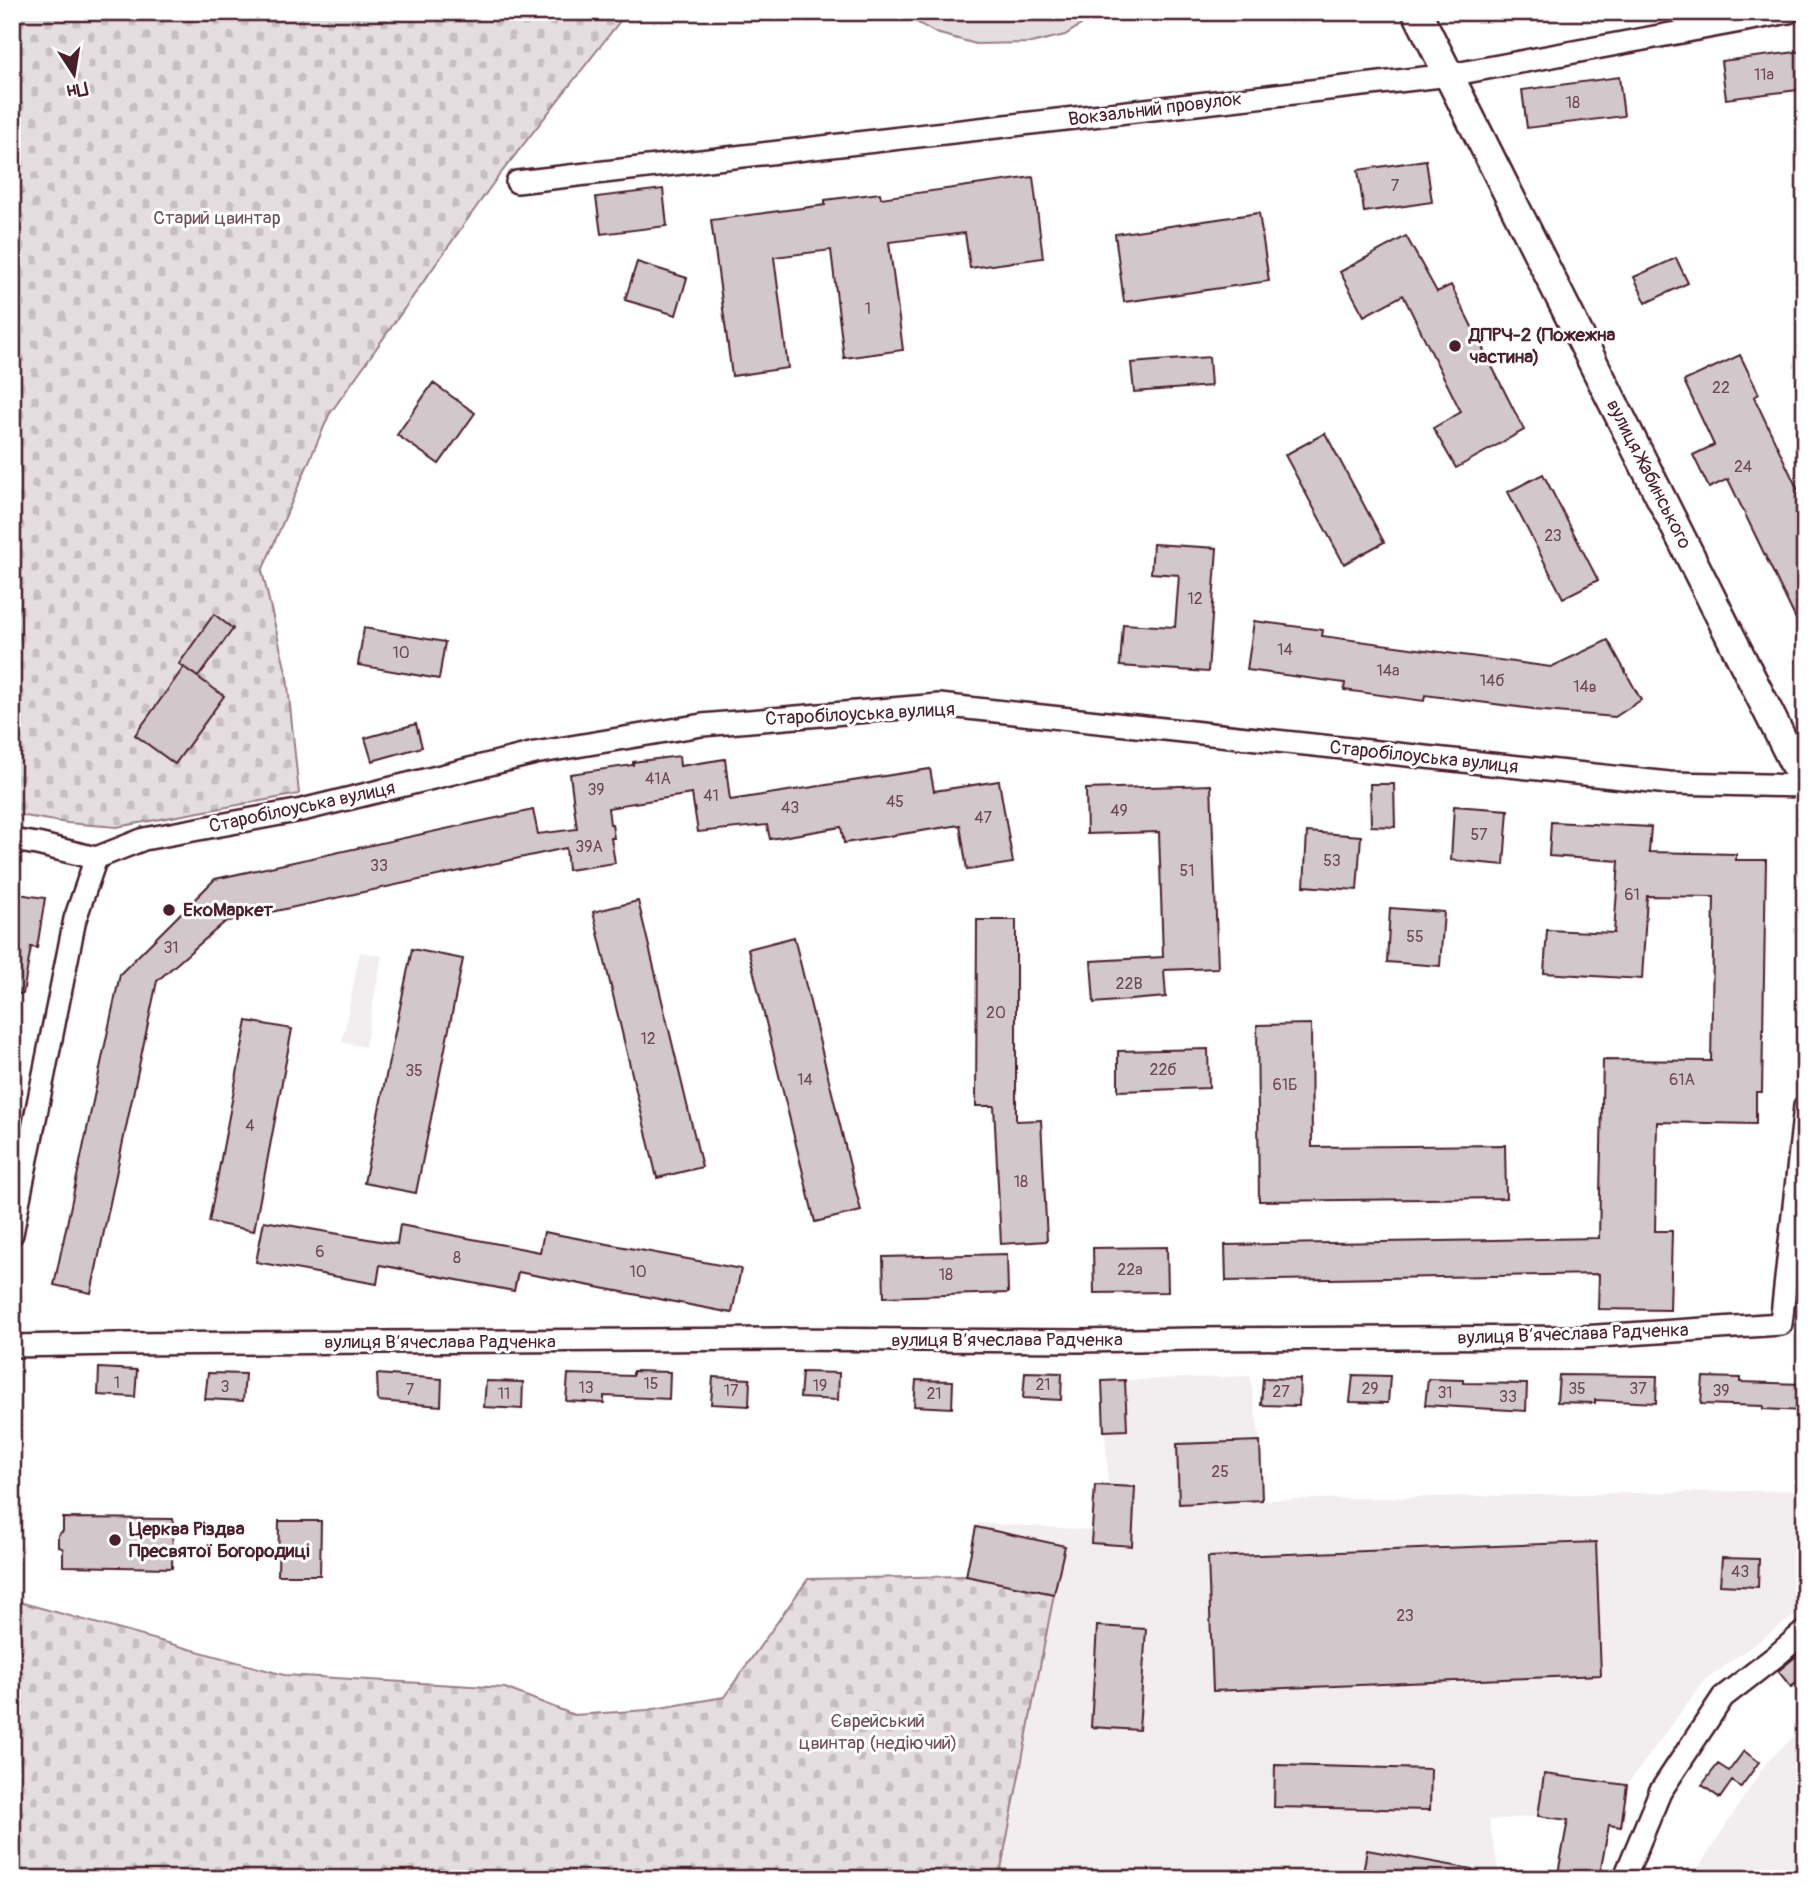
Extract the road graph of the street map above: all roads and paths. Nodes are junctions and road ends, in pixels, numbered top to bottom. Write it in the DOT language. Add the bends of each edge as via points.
graph roads {
  1 [pos="1417,12"];
  2 [pos="1789,12"];
  3 [pos="1450,75"];
  4 [pos="517,182"];
  5 [pos="1805,785"];
  6 [pos="12,841"];
  7 [pos="96,858"];
  8 [pos="1805,1106"];
  9 [pos="12,1234"];
  10 [pos="12,1346"];
  11 [pos="1805,1631"];
  12 [pos="1624,1879"];
  1 -- 3 [label="street, вулиця Жабинського"];
  2 -- 3 [label="street, Вокзальний провулок"];
  3 -- 4 [label="street, Вокзальний провулок"];
  3 -- 5 [label="street, вулиця Жабинського"];
  5 -- 7 [label="street, Старобілоуська вулиця" via="1669,783 939,705 702,725 535,753 302,810 144,839"];
  6 -- 7 [label="street"];
  7 -- 9 [label="street" via="75,919"];
  8 -- 10 [label="street, вулиця Вʼячеслава Радченка" via="1781,1324 1582,1337"];
  11 -- 12 [label="street" via="1723,1697 1660,1793"];
}
